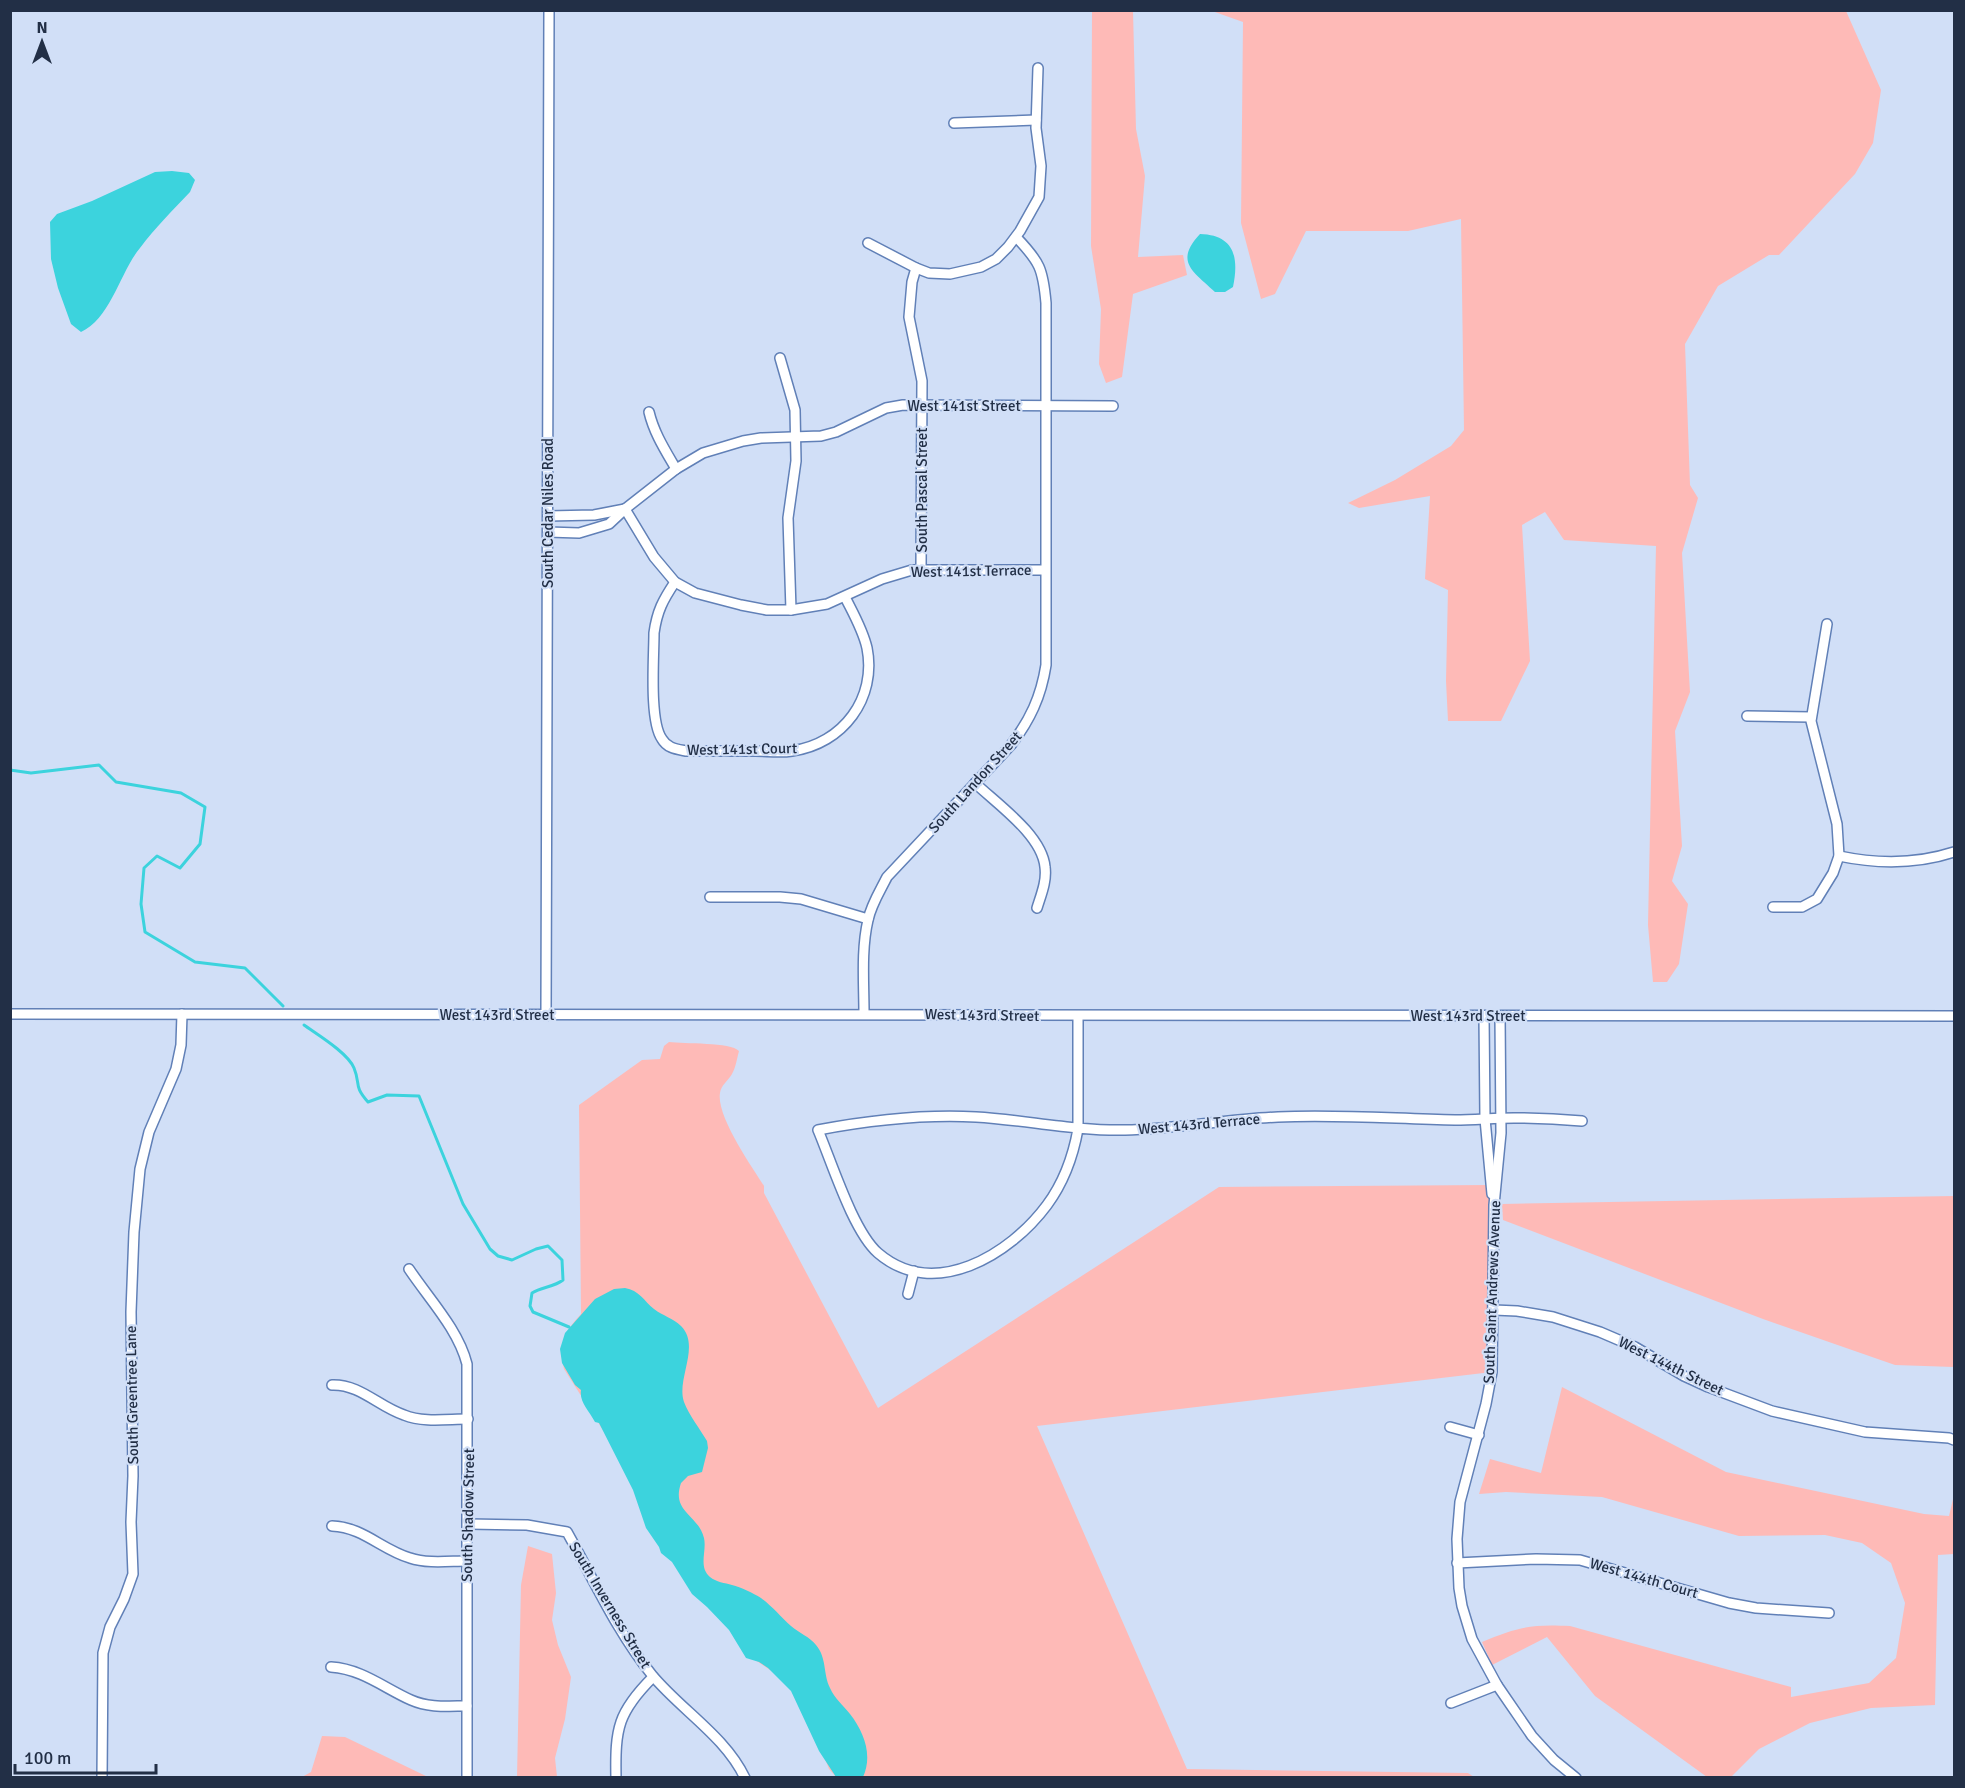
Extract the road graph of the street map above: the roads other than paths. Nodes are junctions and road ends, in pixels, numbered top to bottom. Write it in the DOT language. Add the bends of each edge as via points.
graph roads {
  1 [pos="549,10"];
  2 [pos="1038,68"];
  3 [pos="1036,120"];
  4 [pos="954,123"];
  5 [pos="1016,237"];
  6 [pos="868,243"];
  7 [pos="916,268"];
  8 [pos="780,358"];
  9 [pos="922,405"];
  10 [pos="1046,406"];
  11 [pos="1113,406"];
  12 [pos="649,412"];
  13 [pos="796,438"];
  14 [pos="676,469"];
  15 [pos="625,509"];
  16 [pos="548,516"];
  17 [pos="548,532"];
  18 [pos="921,570"];
  19 [pos="1045,570"];
  20 [pos="675,582"];
  21 [pos="845,597"];
  22 [pos="791,610"];
  23 [pos="1827,624"];
  24 [pos="1748,716"];
  25 [pos="1811,717"];
  26 [pos="975,783"];
  27 [pos="1954,852"];
  28 [pos="1839,856"];
  29 [pos="710,897"];
  30 [pos="1773,907"];
  31 [pos="1037,908"];
  32 [pos="868,919"];
  33 [pos="10,1014"];
  34 [pos="182,1014"];
  35 [pos="864,1014"];
  36 [pos="546,1016"];
  37 [pos="1078,1016"];
  38 [pos="1484,1016"];
  39 [pos="1500,1016"];
  40 [pos="1954,1016"];
  41 [pos="1501,1118"];
  42 [pos="1485,1119"];
  43 [pos="1582,1121"];
  44 [pos="1078,1129"];
  45 [pos="1494,1205"];
  46 [pos="409,1269"];
  47 [pos="914,1271"];
  48 [pos="908,1294"];
  49 [pos="1494,1310"];
  50 [pos="332,1385"];
  51 [pos="468,1419"];
  52 [pos="1450,1427"];
  53 [pos="1479,1435"];
  54 [pos="1954,1440"];
  55 [pos="469,1524"];
  56 [pos="332,1526"];
  57 [pos="467,1561"];
  58 [pos="1457,1563"];
  59 [pos="1830,1613"];
  60 [pos="331,1667"];
  61 [pos="653,1677"];
  62 [pos="1497,1685"];
  63 [pos="1451,1703"];
  64 [pos="466,1706"];
  65 [pos="102,1778"];
  66 [pos="467,1778"];
  67 [pos="616,1778"];
  68 [pos="745,1778"];
  69 [pos="1576,1778"];
  1 -- 16 [label="street, South Cedar Niles Road"];
  2 -- 3 [label="street"];
  3 -- 4 [label="street"];
  3 -- 5 [label="street" via="1041,166 1039,197"];
  5 -- 7 [label="street" via="996,260 981,267 950,274"];
  5 -- 10 [label="street, South Landon Street" via="1034,256 1044,278"];
  6 -- 7 [label="street"];
  7 -- 9 [label="street, South Pascal Street" via="909,317 922,381"];
  8 -- 13 [label="street" via="795,410"];
  9 -- 10 [label="street, West 141st Street"];
  9 -- 13 [label="street, West 141st Street" via="886,408 836,432"];
  9 -- 18 [label="street, South Pascal Street"];
  10 -- 11 [label="street, West 141st Street"];
  10 -- 19 [label="street, South Landon Street"];
  12 -- 14 [label="street" via="659,442"];
  13 -- 14 [label="street, West 141st Street" via="761,438 732,444 703,453"];
  13 -- 22 [label="street" via="788,518"];
  14 -- 15 [label="street, West 141st Street"];
  15 -- 16 [label="street, West 141st Street" via="594,515"];
  15 -- 17 [label="street, West 141st Street" via="609,524 591,531"];
  15 -- 20 [label="street, West 141st Terrace" via="654,557"];
  16 -- 17 [label="street, South Cedar Niles Road"];
  17 -- 36 [label="street, South Cedar Niles Road"];
  18 -- 19 [label="street, West 141st Terrace"];
  18 -- 21 [label="street, West 141st Terrace" via="897,573"];
  19 -- 26 [label="street, South Landon Street" via="1043,686 1025,727"];
  20 -- 21 [label="street, West 141st Court" via="656,619 655,721 662,741 673,749 686,751 790,752 821,743 844,726 865,693 868,671 863,635"];
  20 -- 22 [label="street, West 141st Terrace" via="694,593 741,606"];
  21 -- 22 [label="street, West 141st Terrace"];
  23 -- 25 [label="street"];
  24 -- 25 [label="street"];
  25 -- 28 [label="street" via="1837,825"];
  26 -- 31 [label="street" via="1024,829 1040,850 1045,867"];
  26 -- 32 [label="street, South Landon Street" via="887,877"];
  27 -- 28 [label="street" via="1906,862"];
  28 -- 30 [label="street" via="1817,898 1802,907"];
  29 -- 32 [label="street" via="801,899"];
  32 -- 35 [label="street, South Landon Street"];
  33 -- 34 [label="street, West 143rd Street"];
  34 -- 36 [label="street, West 143rd Street"];
  34 -- 65 [label="street, South Greentree Lane" via="176,1069 149,1132 140,1169 131,1312 134,1574 103,1653"];
  35 -- 36 [label="street, West 143rd Street"];
  35 -- 37 [label="street, West 143rd Street"];
  37 -- 38 [label="street, West 143rd Street"];
  37 -- 44 [label="street"];
  38 -- 39 [label="street, West 143rd Street"];
  38 -- 42 [label="street"];
  39 -- 40 [label="street, West 143rd Street"];
  39 -- 41 [label="street, South Saint Andrews Avenue"];
  41 -- 42 [label="street, West 143rd Terrace"];
  41 -- 43 [label="street, West 143rd Terrace"];
  41 -- 45 [label="street, South Saint Andrews Avenue"];
  42 -- 44 [label="street, West 143rd Terrace" via="1302,1116 1136,1130"];
  42 -- 45 [label="street"];
  44 -- 47 [label="street" via="1062,1180 1042,1211 1019,1234 961,1270 938,1274"];
  44 -- 47 [label="street, West 143rd Terrace" via="940,1116 885,1119 818,1130 862,1233 886,1260"];
  45 -- 49 [label="street, South Saint Andrews Avenue"];
  46 -- 51 [label="street, South Shadow Street" via="465,1354"];
  47 -- 48 [label="street"];
  49 -- 53 [label="street, South Saint Andrews Avenue" via="1492,1372"];
  49 -- 54 [label="street, West 144th Street" via="1554,1317 1600,1332 1684,1376 1772,1411 1865,1432"];
  50 -- 51 [label="street" via="351,1387 413,1418"];
  51 -- 55 [label="street, South Shadow Street"];
  52 -- 53 [label="street"];
  53 -- 58 [label="street, South Saint Andrews Avenue" via="1460,1502"];
  55 -- 57 [label="street, South Shadow Street"];
  55 -- 61 [label="street, South Inverness Street" via="527,1525 567,1533 628,1641"];
  56 -- 57 [label="street" via="355,1530 410,1558"];
  57 -- 64 [label="street, South Shadow Street"];
  58 -- 59 [label="street, West 144th Court" via="1536,1558 1580,1560 1729,1603"];
  58 -- 62 [label="street, South Saint Andrews Avenue" via="1466,1622"];
  60 -- 64 [label="street" via="358,1672 419,1703"];
  61 -- 67 [label="street" via="634,1697 620,1723"];
  61 -- 68 [label="street, South Inverness Street" via="726,1750"];
  62 -- 63 [label="street"];
  62 -- 69 [label="street, South Saint Andrews Avenue" via="1532,1736"];
  64 -- 66 [label="street, South Shadow Street"];
}
